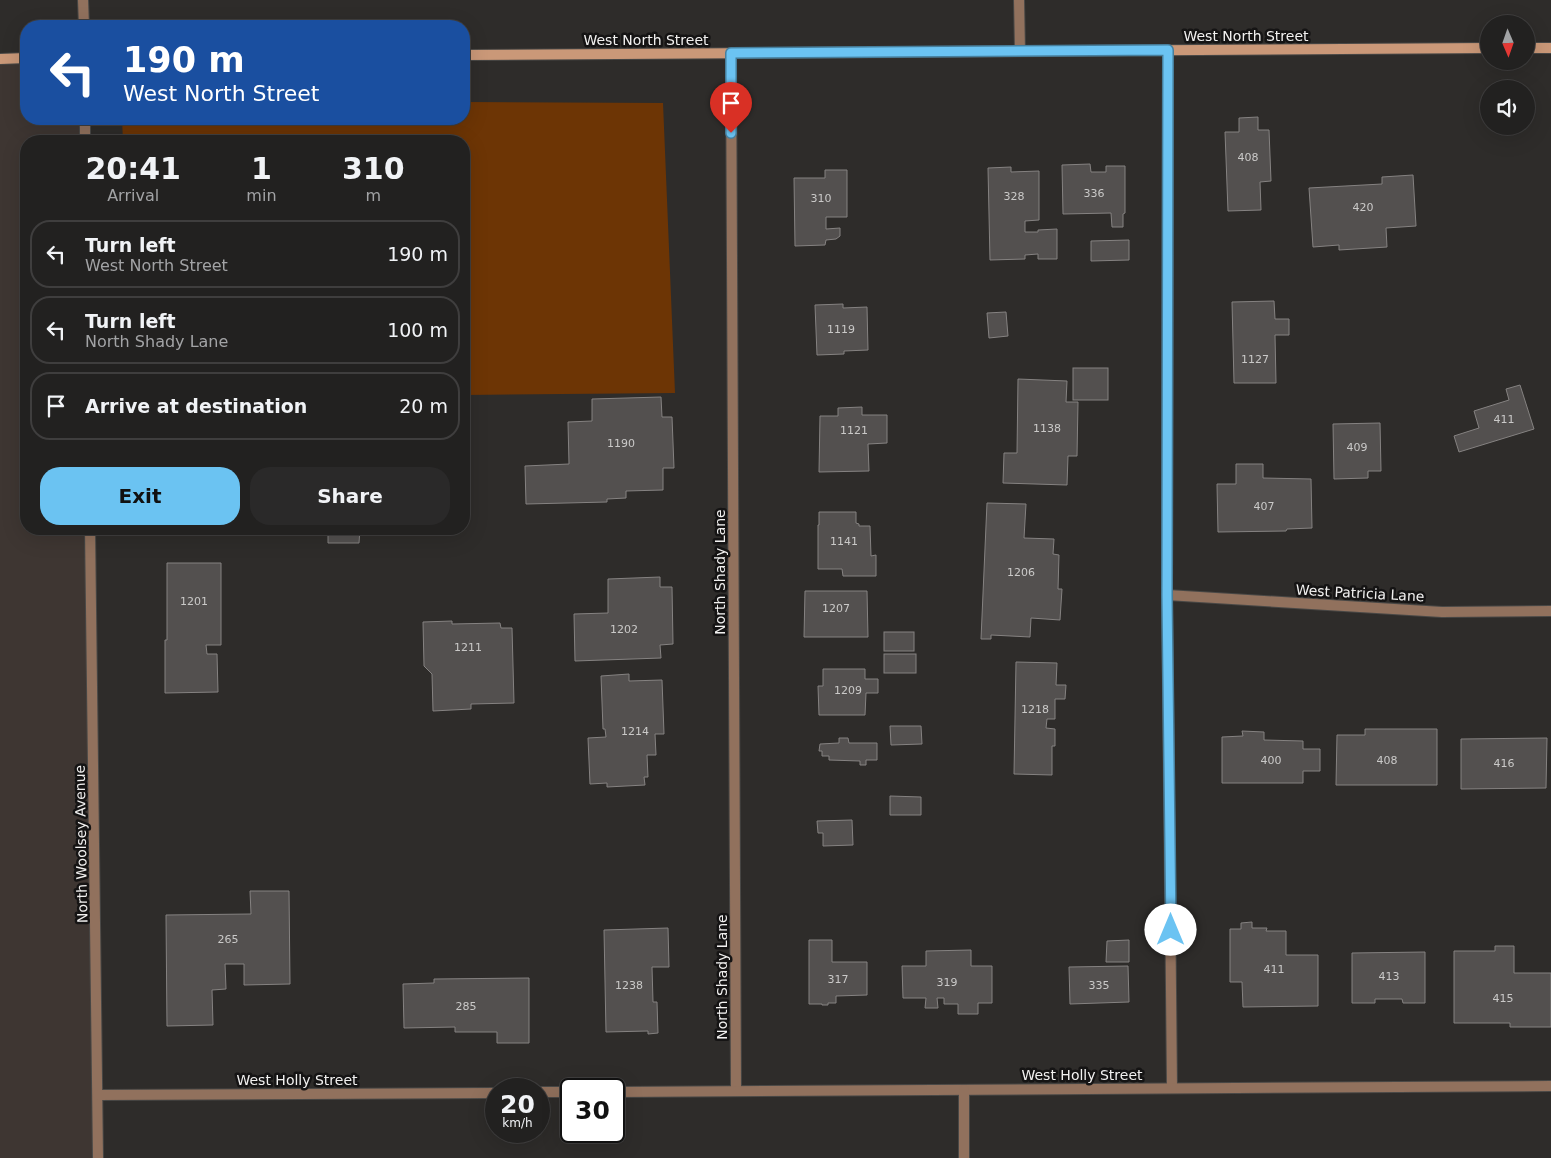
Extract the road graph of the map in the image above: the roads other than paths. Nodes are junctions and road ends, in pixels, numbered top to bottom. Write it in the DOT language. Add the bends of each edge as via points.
graph roads {
  1 [pos="84,0"];
  2 [pos="1019,0"];
  3 [pos="84,20"];
  4 [pos="1480,48"];
  5 [pos="1535,48"];
  6 [pos="1551,48"];
  7 [pos="1168,50"];
  8 [pos="1020,51"];
  9 [pos="731,53"];
  10 [pos="470,55"];
  11 [pos="20,58"];
  12 [pos="0,59"];
  13 [pos="90,535"];
  14 [pos="1167,595"];
  15 [pos="1551,611"];
  16 [pos="1551,1086"];
  17 [pos="1172,1088"];
  18 [pos="964,1090"];
  19 [pos="736,1091"];
  20 [pos="625,1092"];
  21 [pos="485,1093"];
  22 [pos="98,1096"];
  23 [pos="98,1158"];
  24 [pos="964,1158"];
  1 -- 3 [label="street"];
  2 -- 8 [label="street"];
  4 -- 7 [label="main road, West North Street"];
  5 -- 6 [label="main road"];
  7 -- 8 [label="main road, West North Street"];
  7 -- 14 [label="street"];
  8 -- 9 [label="main road, West North Street"];
  9 -- 10 [label="main road, West North Street"];
  9 -- 19 [label="street, North Shady Lane"];
  11 -- 12 [label="main road"];
  13 -- 22 [label="street, North Woolsey Avenue"];
  14 -- 15 [label="street, West Patricia Lane" via="1442,612"];
  14 -- 17 [label="street"];
  16 -- 17 [label="street, West Holly Street"];
  17 -- 18 [label="street, West Holly Street"];
  18 -- 19 [label="street, West Holly Street"];
  18 -- 24 [label="street"];
  19 -- 20 [label="street, West Holly Street"];
  21 -- 22 [label="street, West Holly Street"];
  22 -- 23 [label="street, North Woolsey Avenue"];
}
